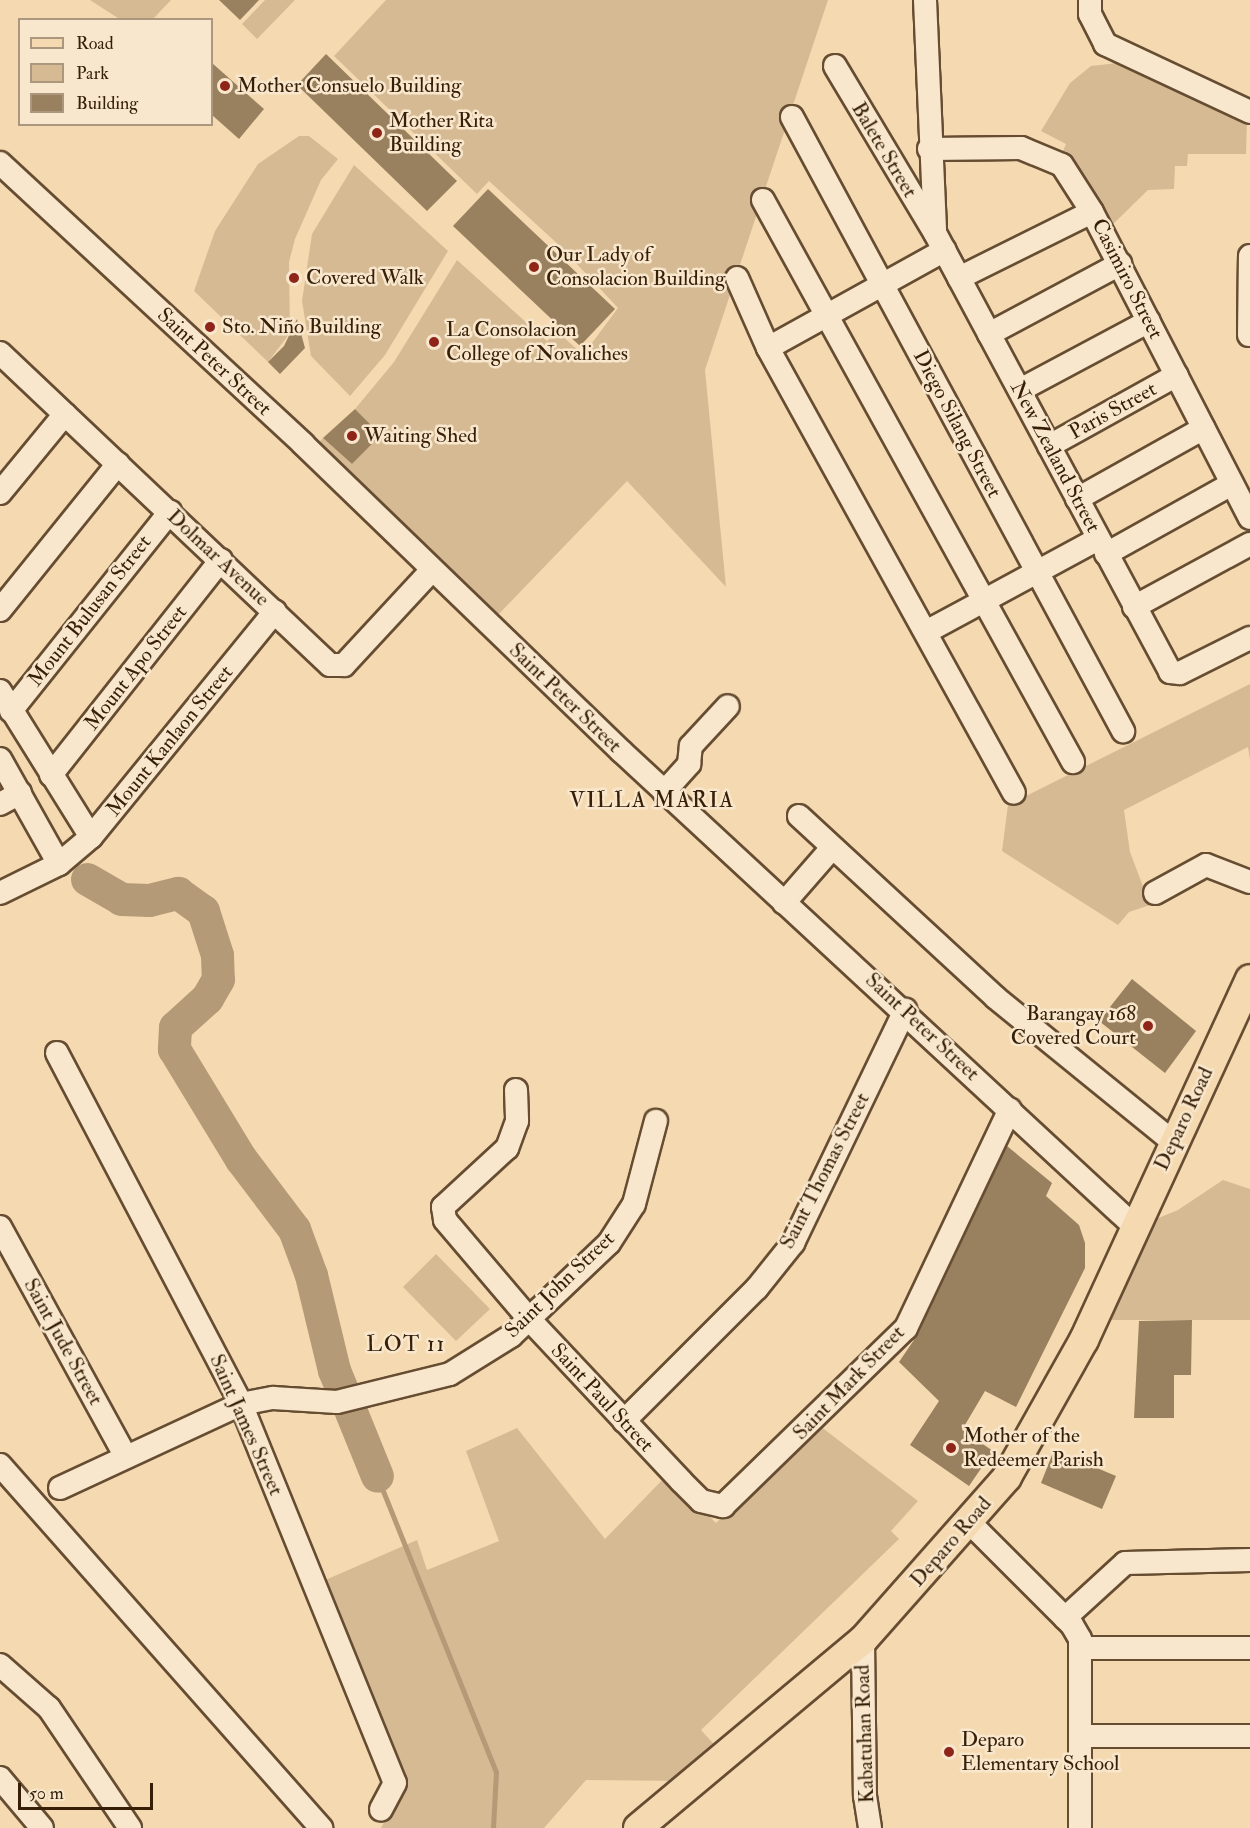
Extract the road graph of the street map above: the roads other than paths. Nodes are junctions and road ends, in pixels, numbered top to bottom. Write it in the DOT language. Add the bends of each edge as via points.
graph roads {
  1 [pos="925,0"];
  2 [pos="1090,0"];
  3 [pos="835,66"];
  4 [pos="1250,112"];
  5 [pos="792,117"];
  6 [pos="929,149"];
  7 [pos="0,164"];
  8 [pos="763,200"];
  9 [pos="1092,212"];
  10 [pos="940,242"];
  11 [pos="1250,256"];
  12 [pos="1120,264"];
  13 [pos="737,278"];
  14 [pos="959,278"];
  15 [pos="882,285"];
  16 [pos="826,316"];
  17 [pos="1149,321"];
  18 [pos="989,334"];
  19 [pos="1249,335"];
  20 [pos="768,348"];
  21 [pos="0,353"];
  22 [pos="1177,375"];
  23 [pos="1020,390"];
  24 [pos="65,414"];
  25 [pos="1204,428"];
  26 [pos="1049,446"];
  27 [pos="118,464"];
  28 [pos="1232,484"];
  29 [pos="0,493"];
  30 [pos="1077,499"];
  31 [pos="170,512"];
  32 [pos="1250,518"];
  33 [pos="1250,544"];
  34 [pos="1102,546"];
  35 [pos="221,560"];
  36 [pos="432,570"];
  37 [pos="1037,572"];
  38 [pos="983,601"];
  39 [pos="1134,607"];
  40 [pos="0,610"];
  41 [pos="275,611"];
  42 [pos="926,632"];
  43 [pos="1250,638"];
  44 [pos="0,691"];
  45 [pos="728,706"];
  46 [pos="11,711"];
  47 [pos="1123,731"];
  48 [pos="0,759"];
  49 [pos="1073,762"];
  50 [pos="51,775"];
  51 [pos="664,792"];
  52 [pos="20,793"];
  53 [pos="1014,793"];
  54 [pos="0,804"];
  55 [pos="799,816"];
  56 [pos="91,837"];
  57 [pos="832,848"];
  58 [pos="59,864"];
  59 [pos="1250,882"];
  60 [pos="0,893"];
  61 [pos="1155,893"];
  62 [pos="784,903"];
  63 [pos="1250,979"];
  64 [pos="905,1010"];
  65 [pos="57,1053"];
  66 [pos="516,1090"];
  67 [pos="1010,1109"];
  68 [pos="656,1121"];
  69 [pos="1173,1142"];
  70 [pos="0,1227"];
  71 [pos="1135,1227"];
  72 [pos="530,1320"];
  73 [pos="241,1404"];
  74 [pos="624,1421"];
  75 [pos="126,1457"];
  76 [pos="0,1465"];
  77 [pos="60,1488"];
  78 [pos="723,1506"];
  79 [pos="970,1523"];
  80 [pos="1250,1560"];
  81 [pos="1065,1618"];
  82 [pos="862,1640"];
  83 [pos="1082,1648"];
  84 [pos="1250,1648"];
  85 [pos="0,1665"];
  86 [pos="1081,1736"];
  87 [pos="1250,1736"];
  88 [pos="0,1778"];
  89 [pos="381,1809"];
  90 [pos="42,1828"];
  91 [pos="130,1828"];
  92 [pos="321,1828"];
  93 [pos="638,1828"];
  94 [pos="870,1828"];
  95 [pos="1080,1828"];
  1 -- 6 [label="street"];
  2 -- 4 [label="street" via="1090,14 1105,44"];
  3 -- 10 [label="street, Balete Street"];
  5 -- 15 [label="street, Diego Silang Street"];
  6 -- 9 [label="street, Casimiro Street" via="1001,146 1042,154 1062,165"];
  6 -- 10 [label="street"];
  7 -- 36 [label="street, Saint Peter Street"];
  8 -- 16 [label="street"];
  9 -- 12 [label="street, Casimiro Street"];
  9 -- 14 [label="street"];
  10 -- 14 [label="street, New Zealand Street"];
  10 -- 15 [label="street"];
  11 -- 19 [label="street"];
  12 -- 17 [label="street, Casimiro Street"];
  12 -- 18 [label="street"];
  13 -- 20 [label="street"];
  14 -- 18 [label="street, New Zealand Street"];
  15 -- 16 [label="street"];
  15 -- 37 [label="street, Diego Silang Street"];
  16 -- 20 [label="street"];
  16 -- 38 [label="street"];
  17 -- 22 [label="street, Casimiro Street"];
  17 -- 23 [label="street"];
  18 -- 23 [label="street, New Zealand Street"];
  20 -- 42 [label="street"];
  21 -- 24 [label="street, Dolmar Avenue"];
  22 -- 25 [label="street, Casimiro Street"];
  22 -- 26 [label="street, Paris Street"];
  23 -- 26 [label="street, New Zealand Street"];
  24 -- 27 [label="street, Dolmar Avenue"];
  24 -- 29 [label="street"];
  25 -- 28 [label="street, Casimiro Street"];
  25 -- 30 [label="street"];
  26 -- 30 [label="street, New Zealand Street"];
  27 -- 31 [label="street, Dolmar Avenue"];
  27 -- 40 [label="street"];
  28 -- 32 [label="street, Casimiro Street"];
  28 -- 34 [label="street"];
  30 -- 34 [label="street, New Zealand Street"];
  31 -- 35 [label="street, Dolmar Avenue"];
  31 -- 46 [label="street, Mount Bulusan Street"];
  33 -- 39 [label="street"];
  34 -- 37 [label="street"];
  34 -- 39 [label="street, New Zealand Street"];
  35 -- 41 [label="street, Dolmar Avenue"];
  35 -- 50 [label="street, Mount Apo Street"];
  36 -- 41 [label="street, Dolmar Avenue" via="340,667 326,663"];
  36 -- 51 [label="street, Saint Peter Street"];
  37 -- 38 [label="street"];
  37 -- 47 [label="street, Diego Silang Street"];
  38 -- 42 [label="street"];
  38 -- 49 [label="street"];
  39 -- 43 [label="street, New Zealand Street" via="1170,672 1180,673"];
  41 -- 56 [label="street, Mount Kanlaon Street"];
  42 -- 53 [label="street"];
  44 -- 46 [label="street"];
  45 -- 51 [label="street" via="691,746 689,764"];
  46 -- 50 [label="street"];
  48 -- 52 [label="street"];
  50 -- 56 [label="street"];
  51 -- 62 [label="street, Saint Peter Street"];
  52 -- 54 [label="street"];
  52 -- 58 [label="street"];
  55 -- 57 [label="street"];
  56 -- 58 [label="street, Mount Kanlaon Street"];
  57 -- 62 [label="street"];
  57 -- 69 [label="street" via="996,998"];
  58 -- 60 [label="street, Mount Kanlaon Street"];
  59 -- 61 [label="street" via="1206,865"];
  62 -- 64 [label="street, Saint Peter Street"];
  63 -- 69 [label="main road, Deparo Road"];
  64 -- 67 [label="street, Saint Peter Street"];
  64 -- 74 [label="street, Saint Thomas Street" via="793,1243 757,1288"];
  65 -- 73 [label="street, Saint James Street"];
  66 -- 72 [label="street, Saint Paul Street" via="517,1121 507,1148 443,1207 445,1220"];
  67 -- 71 [label="street, Saint Peter Street"];
  67 -- 78 [label="street, Saint Mark Street" via="906,1328"];
  68 -- 72 [label="street, Saint John Street" via="634,1204 609,1243"];
  69 -- 71 [label="main road, Deparo Road"];
  70 -- 75 [label="street, Saint Jude Street"];
  71 -- 79 [label="main road, Deparo Road" via="1041,1419 1007,1477"];
  72 -- 73 [label="street, Saint John Street" via="450,1374 347,1400 273,1398"];
  72 -- 74 [label="street, Saint Paul Street"];
  73 -- 75 [label="street, Saint John Street"];
  73 -- 89 [label="street, Saint James Street" via="395,1783"];
  74 -- 78 [label="street, Saint Paul Street" via="701,1501"];
  75 -- 77 [label="street, Saint John Street"];
  76 -- 92 [label="street"];
  79 -- 81 [label="street"];
  79 -- 82 [label="main road, Deparo Road"];
  80 -- 81 [label="street" via="1125,1563"];
  81 -- 83 [label="street" via="1077,1631"];
  82 -- 93 [label="main road, Deparo Road"];
  82 -- 94 [label="street, Kabatuhan Road" via="865,1796"];
  83 -- 84 [label="street"];
  83 -- 86 [label="street"];
  85 -- 91 [label="street" via="49,1708"];
  86 -- 87 [label="street"];
  86 -- 95 [label="street"];
  88 -- 90 [label="street"];
}
